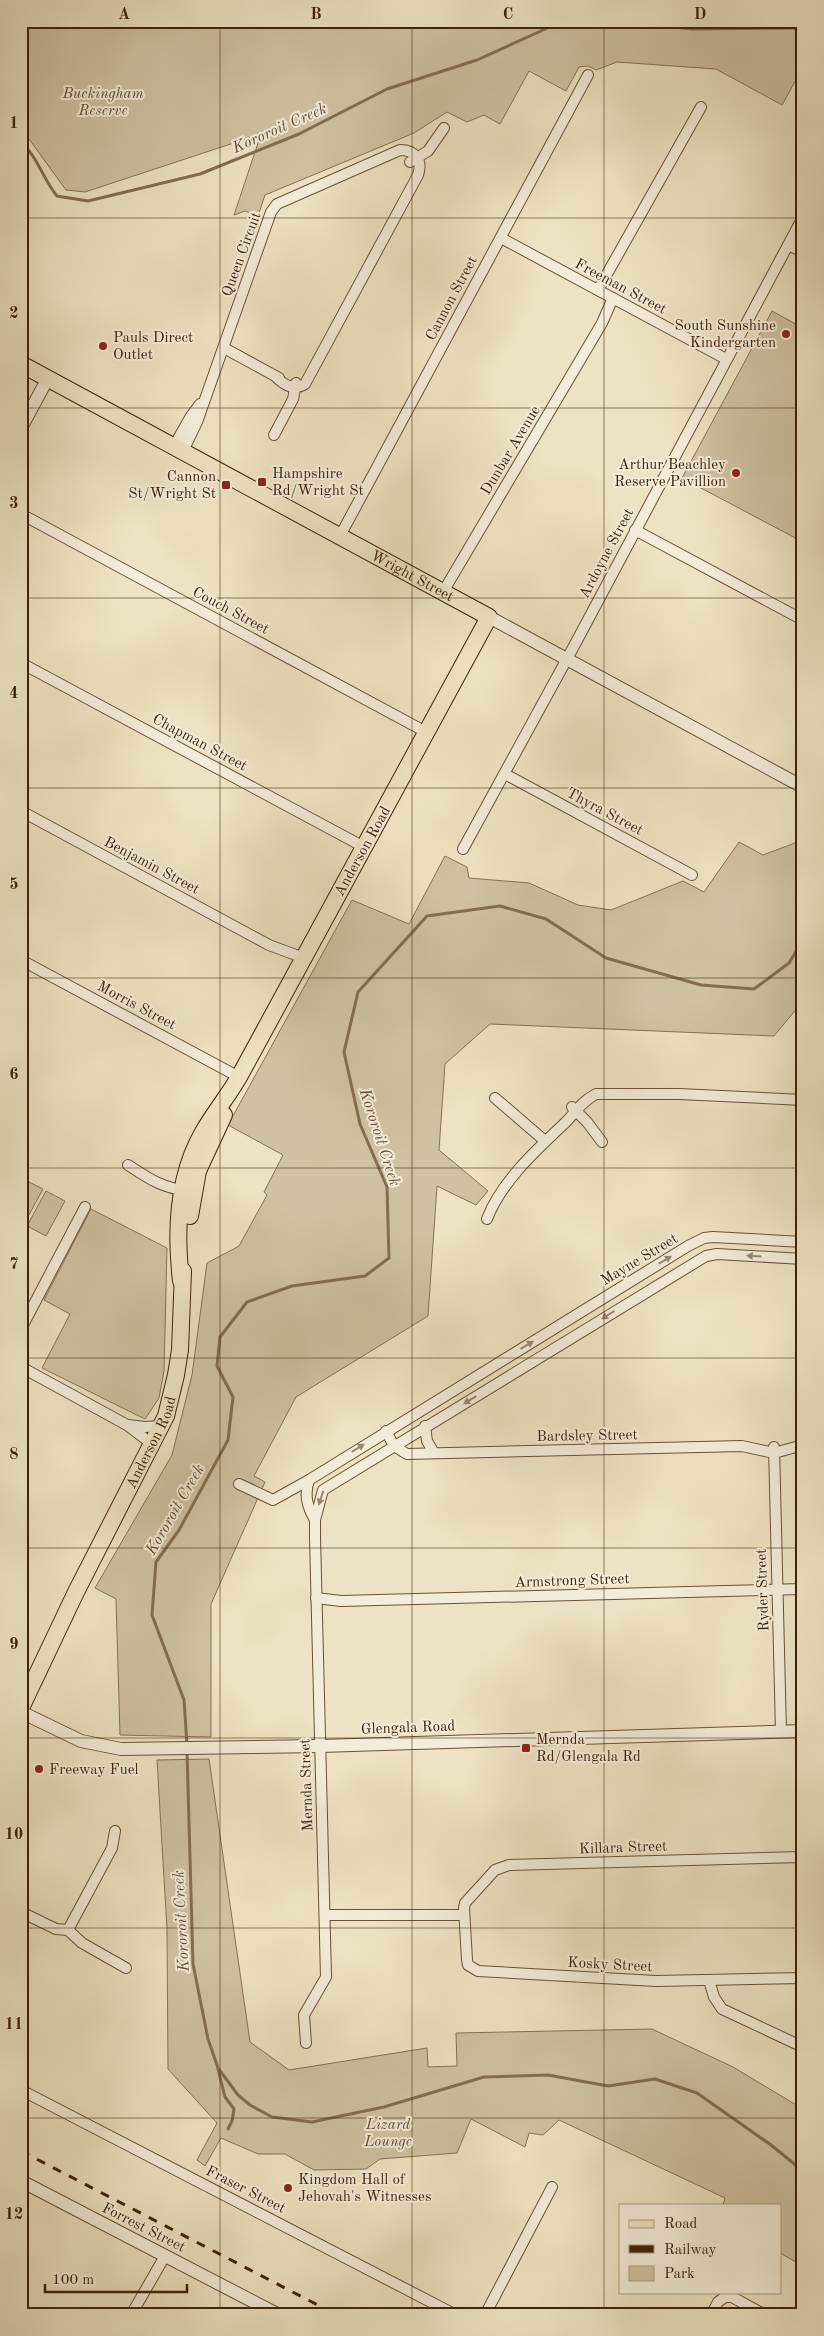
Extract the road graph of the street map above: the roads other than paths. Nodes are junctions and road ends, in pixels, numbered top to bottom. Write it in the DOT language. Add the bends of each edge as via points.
graph roads {
  1 [pos="588,75"];
  2 [pos="701,108"];
  3 [pos="444,128"];
  4 [pos="414,161"];
  5 [pos="803,217"];
  6 [pos="501,238"];
  7 [pos="788,245"];
  8 [pos="803,252"];
  9 [pos="598,290"];
  10 [pos="616,300"];
  11 [pos="222,352"];
  12 [pos="726,359"];
  13 [pos="21,364"];
  14 [pos="48,378"];
  15 [pos="296,385"];
  16 [pos="21,428"];
  17 [pos="274,435"];
  18 [pos="179,449"];
  19 [pos="21,514"];
  20 [pos="636,530"];
  21 [pos="340,536"];
  22 [pos="443,592"];
  23 [pos="489,617"];
  24 [pos="803,620"];
  25 [pos="567,659"];
  26 [pos="21,663"];
  27 [pos="426,732"];
  28 [pos="504,774"];
  29 [pos="803,787"];
  30 [pos="21,811"];
  31 [pos="364,847"];
  32 [pos="463,848"];
  33 [pos="692,875"];
  34 [pos="21,960"];
  35 [pos="301,962"];
  36 [pos="237,1081"];
  37 [pos="495,1098"];
  38 [pos="803,1100"];
  39 [pos="573,1109"];
  40 [pos="548,1137"];
  41 [pos="602,1142"];
  42 [pos="128,1164"];
  43 [pos="187,1191"];
  44 [pos="85,1207"];
  45 [pos="487,1219"];
  46 [pos="803,1242"];
  47 [pos="803,1259"];
  48 [pos="21,1329"];
  49 [pos="506,1358"];
  50 [pos="21,1367"];
  51 [pos="514,1374"];
  52 [pos="127,1424"];
  53 [pos="162,1426"];
  54 [pos="425,1426"];
  55 [pos="386,1431"];
  56 [pos="152,1444"];
  57 [pos="801,1445"];
  58 [pos="394,1446"];
  59 [pos="774,1450"];
  60 [pos="434,1454"];
  61 [pos="338,1461"];
  62 [pos="346,1475"];
  63 [pos="309,1480"];
  64 [pos="239,1484"];
  65 [pos="315,1520"];
  66 [pos="778,1589"];
  67 [pos="803,1589"];
  68 [pos="76,1592"];
  69 [pos="316,1602"];
  70 [pos="21,1683"];
  71 [pos="21,1710"];
  72 [pos="803,1731"];
  73 [pos="781,1732"];
  74 [pos="321,1746"];
  75 [pos="115,1831"];
  76 [pos="803,1857"];
  77 [pos="464,1911"];
  78 [pos="21,1912"];
  79 [pos="325,1915"];
  80 [pos="68,1930"];
  81 [pos="126,1968"];
  82 [pos="803,1978"];
  83 [pos="714,1980"];
  84 [pos="306,2044"];
  85 [pos="803,2047"];
  86 [pos="21,2090"];
  87 [pos="21,2181"];
  88 [pos="552,2186"];
  89 [pos="162,2254"];
  90 [pos="725,2294"];
  91 [pos="130,2315"];
  92 [pos="278,2315"];
  93 [pos="456,2315"];
  94 [pos="485,2315"];
  95 [pos="711,2315"];
  96 [pos="765,2315"];
  1 -- 6 [label="street, Cannon Street"];
  2 -- 9 [label="street"];
  3 -- 4 [label="street" via="428,151"];
  4 -- 11 [label="street, Queen Circuit" via="392,155 277,204 271,212"];
  4 -- 15 [label="street" via="415,178 310,374"];
  5 -- 7 [label="street, Ardoyne Street"];
  6 -- 9 [label="street, Freeman Street"];
  6 -- 21 [label="street, Cannon Street"];
  7 -- 8 [label="street"];
  7 -- 12 [label="street, Ardoyne Street"];
  9 -- 10 [label="street, Freeman Street"];
  10 -- 12 [label="street, Freeman Street"];
  10 -- 22 [label="street, Dunbar Avenue"];
  11 -- 15 [label="street"];
  11 -- 18 [label="street, Queen Circuit"];
  12 -- 20 [label="street, Ardoyne Street"];
  13 -- 14 [label="main road, Wright Street"];
  14 -- 16 [label="street"];
  14 -- 18 [label="main road, Wright Street"];
  15 -- 17 [label="street"];
  18 -- 21 [label="main road, Wright Street"];
  19 -- 27 [label="street, Couch Street"];
  20 -- 24 [label="street"];
  20 -- 25 [label="street, Ardoyne Street"];
  21 -- 22 [label="main road, Wright Street"];
  22 -- 23 [label="main road, Wright Street"];
  23 -- 25 [label="street, Wright Street"];
  23 -- 27 [label="main road, Anderson Road"];
  25 -- 28 [label="street, Ardoyne Street"];
  25 -- 29 [label="street, Wright Street"];
  26 -- 31 [label="street, Chapman Street"];
  27 -- 31 [label="main road, Anderson Road"];
  28 -- 32 [label="street, Ardoyne Street"];
  28 -- 33 [label="street, Thyra Street"];
  30 -- 35 [label="street, Benjamin Street"];
  31 -- 35 [label="main road, Anderson Road"];
  34 -- 36 [label="street, Morris Street"];
  35 -- 36 [label="main road, Anderson Road"];
  36 -- 43 [label="main road, Anderson Road" via="217,1108 193,1152"];
  37 -- 40 [label="street"];
  38 -- 39 [label="street" via="599,1088 586,1093"];
  39 -- 40 [label="street"];
  39 -- 41 [label="street"];
  40 -- 45 [label="street" via="499,1194"];
  42 -- 43 [label="street" via="154,1183"];
  43 -- 53 [label="main road, Anderson Road" via="180,1350 170,1405"];
  44 -- 48 [label="street"];
  49 -- 46 [label="street, Mayne Street, one-way" via="704,1238"];
  47 -- 51 [label="street, Mayne Street, one-way" via="706,1256"];
  49 -- 51 [label="street"];
  49 -- 55 [label="street, Mayne Street"];
  50 -- 52 [label="street"];
  51 -- 54 [label="street, Mayne Street, one-way"];
  52 -- 53 [label="street"];
  52 -- 56 [label="street"];
  53 -- 56 [label="main road, Anderson Road"];
  54 -- 58 [label="street, Mayne Street"];
  54 -- 60 [label="street" via="427,1442"];
  55 -- 58 [label="street"];
  61 -- 55 [label="street, Mayne Street, one-way"];
  56 -- 68 [label="main road, Anderson Road"];
  57 -- 59 [label="street, Bardsley Street" via="786,1443"];
  58 -- 60 [label="street, Bardsley Street" via="407,1454"];
  58 -- 62 [label="street, Mayne Street"];
  59 -- 60 [label="street, Bardsley Street" via="760,1444"];
  59 -- 66 [label="street, Ryder Street"];
  61 -- 62 [label="street"];
  61 -- 63 [label="street, Mayne Street"];
  62 -- 65 [label="street, Mayne Street, one-way" via="323,1490"];
  63 -- 64 [label="street, Mayne Street" via="273,1500"];
  63 -- 65 [label="street" via="306,1490 308,1508"];
  65 -- 69 [label="street, Mernda Street"];
  66 -- 67 [label="street, Armstrong Street"];
  66 -- 69 [label="street, Armstrong Street"];
  66 -- 73 [label="street, Ryder Street"];
  68 -- 70 [label="main road, Anderson Road" via="42,1642"];
  68 -- 71 [label="main road, Anderson Road"];
  69 -- 74 [label="street, Mernda Street"];
  71 -- 74 [label="street, Glengala Road" via="81,1741 103,1747"];
  72 -- 73 [label="street, Glengala Road"];
  73 -- 74 [label="street, Glengala Road"];
  74 -- 79 [label="street, Mernda Street"];
  75 -- 80 [label="street" via="112,1848"];
  76 -- 77 [label="street, Killara Street" via="509,1865 495,1870 469,1898"];
  77 -- 79 [label="street"];
  77 -- 83 [label="street, Kosky Street" via="466,1960 478,1971 598,1979"];
  78 -- 80 [label="street" via="56,1929"];
  79 -- 84 [label="street, Mernda Street" via="326,1977 304,2015"];
  80 -- 81 [label="street" via="82,1944"];
  82 -- 83 [label="street, Kosky Street"];
  83 -- 85 [label="street" via="718,2005 726,2012"];
  86 -- 93 [label="street, Fraser Street"];
  87 -- 89 [label="street, Forrest Street"];
  88 -- 94 [label="street"];
  89 -- 91 [label="street"];
  89 -- 92 [label="street, Forrest Street"];
  90 -- 95 [label="street"];
  90 -- 96 [label="street"];
}
